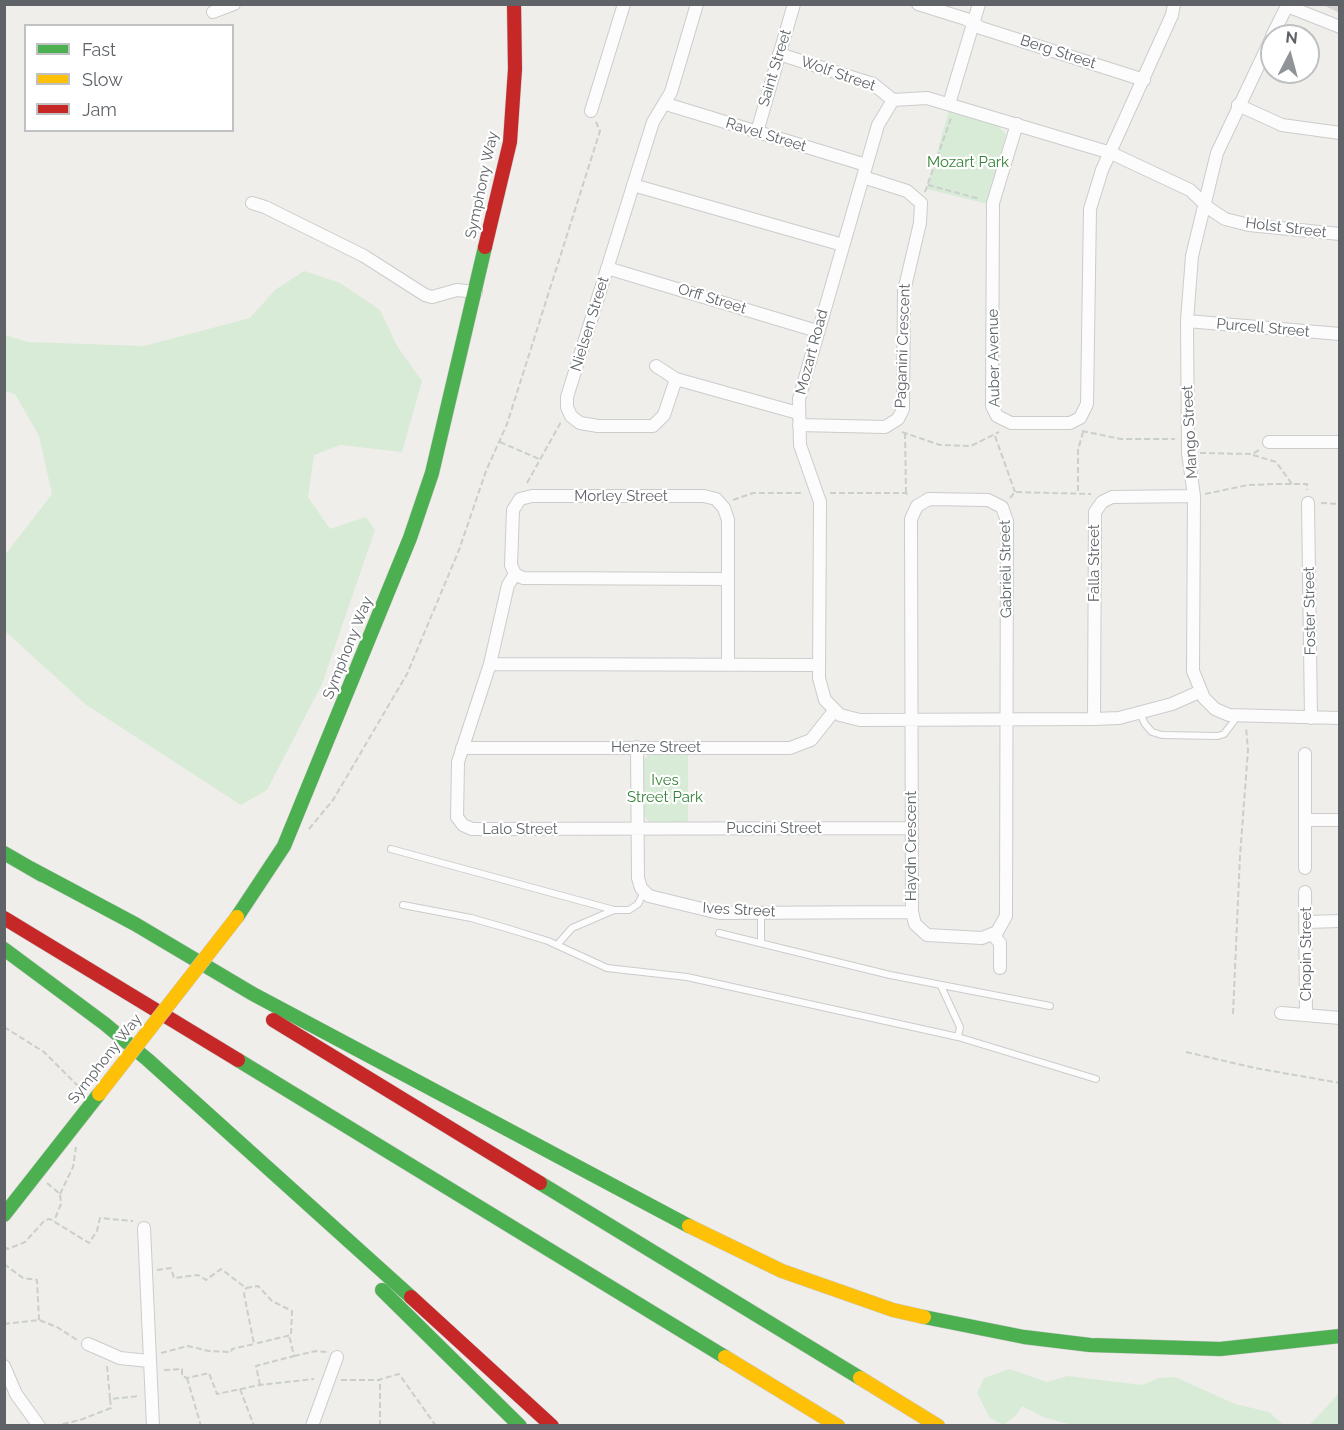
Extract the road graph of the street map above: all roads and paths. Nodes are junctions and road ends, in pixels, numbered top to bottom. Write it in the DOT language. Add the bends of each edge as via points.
graph roads {
  1 [pos="234,4"];
  2 [pos="514,4"];
  3 [pos="624,4"];
  4 [pos="697,4"];
  5 [pos="794,4"];
  6 [pos="918,4"];
  7 [pos="978,4"];
  8 [pos="1174,4"];
  9 [pos="1288,5"];
  10 [pos="213,12"];
  11 [pos="973,23"];
  12 [pos="1278,24"];
  13 [pos="1340,27"];
  14 [pos="780,54"];
  15 [pos="1260,60"];
  16 [pos="1144,80"];
  17 [pos="893,100"];
  18 [pos="666,104"];
  19 [pos="952,104"];
  20 [pos="1238,105"];
  21 [pos="591,111"];
  22 [pos="1017,124"];
  23 [pos="757,132"];
  24 [pos="1340,133"];
  25 [pos="1111,153"];
  26 [pos="864,171"];
  27 [pos="633,185"];
  28 [pos="928,185"];
  29 [pos="1203,200"];
  30 [pos="252,203"];
  31 [pos="921,203"];
  32 [pos="993,203"];
  33 [pos="1340,234"];
  34 [pos="843,245"];
  35 [pos="607,268"];
  36 [pos="476,292"];
  37 [pos="1186,321"];
  38 [pos="817,331"];
  39 [pos="1340,334"];
  40 [pos="656,366"];
  41 [pos="676,378"];
  42 [pos="568,411"];
  43 [pos="798,419"];
  44 [pos="1011,423"];
  45 [pos="1070,423"];
  46 [pos="885,427"];
  47 [pos="1083,432"];
  48 [pos="905,433"];
  49 [pos="995,435"];
  50 [pos="1188,439"];
  51 [pos="500,441"];
  52 [pos="1269,442"];
  53 [pos="1340,442"];
  54 [pos="1188,453"];
  55 [pos="1250,454"];
  56 [pos="539,459"];
  57 [pos="1292,484"];
  58 [pos="1015,492"];
  59 [pos="1078,492"];
  60 [pos="906,493"];
  61 [pos="1194,496"];
  62 [pos="520,499"];
  63 [pos="1102,502"];
  64 [pos="1308,503"];
  65 [pos="1340,504"];
  66 [pos="1002,507"];
  67 [pos="515,573"];
  68 [pos="728,579"];
  69 [pos="728,663"];
  70 [pos="490,664"];
  71 [pos="819,665"];
  72 [pos="1199,692"];
  73 [pos="834,711"];
  74 [pos="1140,712"];
  75 [pos="1094,718"];
  76 [pos="1241,718"];
  77 [pos="1311,718"];
  78 [pos="1340,718"];
  79 [pos="1007,719"];
  80 [pos="910,720"];
  81 [pos="637,747"];
  82 [pos="462,748"];
  83 [pos="1305,754"];
  84 [pos="1305,820"];
  85 [pos="1340,820"];
  86 [pos="637,828"];
  87 [pos="912,828"];
  88 [pos="303,837"];
  89 [pos="391,849"];
  90 [pos="4,852"];
  91 [pos="30,868"];
  92 [pos="1305,868"];
  93 [pos="644,892"];
  94 [pos="1305,892"];
  95 [pos="403,905"];
  96 [pos="614,910"];
  97 [pos="761,912"];
  98 [pos="912,912"];
  99 [pos="4,918"];
  100 [pos="1340,921"];
  101 [pos="1306,922"];
  102 [pos="719,933"];
  103 [pos="993,935"];
  104 [pos="761,941"];
  105 [pos="557,945"];
  106 [pos="4,949"];
  107 [pos="1000,968"];
  108 [pos="941,986"];
  109 [pos="1050,1006"];
  110 [pos="1281,1013"];
  111 [pos="1233,1014"];
  112 [pos="1306,1016"];
  113 [pos="1340,1018"];
  114 [pos="4,1027"];
  115 [pos="958,1037"];
  116 [pos="1186,1052"];
  117 [pos="1096,1079"];
  118 [pos="1340,1083"];
  119 [pos="82,1090"];
  120 [pos="75,1143"];
  121 [pos="265,1168"];
  122 [pos="45,1182"];
  123 [pos="60,1194"];
  124 [pos="4,1215"];
  125 [pos="54,1221"];
  126 [pos="144,1228"];
  127 [pos="6,1248"];
  128 [pos="4,1256"];
  129 [pos="5,1267"];
  130 [pos="146,1271"];
  131 [pos="246,1288"];
  132 [pos="39,1320"];
  133 [pos="4,1324"];
  134 [pos="289,1335"];
  135 [pos="1340,1336"];
  136 [pos="88,1344"];
  137 [pos="254,1344"];
  138 [pos="105,1350"];
  139 [pos="294,1356"];
  140 [pos="337,1357"];
  141 [pos="149,1362"];
  142 [pos="4,1366"];
  143 [pos="187,1378"];
  144 [pos="330,1379"];
  145 [pos="380,1380"];
  146 [pos="260,1385"];
  147 [pos="240,1389"];
  148 [pos="151,1395"];
  149 [pos="110,1399"];
  150 [pos="39,1425"];
  151 [pos="54,1425"];
  152 [pos="153,1425"];
  153 [pos="201,1425"];
  154 [pos="254,1425"];
  155 [pos="312,1425"];
  156 [pos="380,1425"];
  157 [pos="436,1425"];
  158 [pos="520,1425"];
  159 [pos="552,1425"];
  160 [pos="838,1425"];
  161 [pos="938,1425"];
  1 -- 10 [label="street"];
  2 -- 36 [label="main road, Symphony Way" via="510,142"];
  3 -- 21 [label="street"];
  4 -- 18 [label="street"];
  5 -- 14 [label="street, Saint Street"];
  6 -- 11 [label="street"];
  7 -- 11 [label="street"];
  8 -- 16 [label="street"];
  9 -- 12 [label="street, Mango Street"];
  9 -- 13 [label="street"];
  11 -- 16 [label="street, Berg Street"];
  11 -- 19 [label="street"];
  14 -- 17 [label="street, Wolf Street" via="873,84"];
  14 -- 23 [label="street, Saint Street"];
  15 -- 20 [label="street, Mango Street"];
  16 -- 25 [label="street"];
  17 -- 19 [label="street" via="922,97"];
  17 -- 26 [label="street, Mozart Road" via="878,125"];
  18 -- 23 [label="street, Ravel Street"];
  18 -- 27 [label="street" via="652,122"];
  19 -- 22 [label="street"];
  19 -- 28 [label="path"];
  20 -- 24 [label="street" via="1282,126"];
  20 -- 29 [label="street, Mango Street" via="1217,153"];
  21 -- 51 [label="path" via="600,131"];
  22 -- 25 [label="street"];
  22 -- 32 [label="street, Auber Avenue"];
  23 -- 26 [label="street, Ravel Street"];
  25 -- 29 [label="street" via="1179,184"];
  25 -- 45 [label="street" via="1102,170 1089,218 1087,404 1080,418"];
  26 -- 31 [label="street" via="907,191"];
  26 -- 34 [label="street, Mozart Road"];
  27 -- 34 [label="street"];
  27 -- 35 [label="street, Nielsen Street"];
  28 -- 31 [label="path"];
  28 -- 32 [label="path"];
  29 -- 33 [label="street, Holst Street" via="1217,215 1242,223"];
  29 -- 37 [label="street, Mango Street" via="1192,256"];
  30 -- 36 [label="street" via="355,251 425,295 457,290"];
  31 -- 46 [label="street, Paganini Crescent" via="904,291 903,409 894,423"];
  32 -- 44 [label="street, Auber Avenue" via="992,406 997,416"];
  34 -- 38 [label="street, Mozart Road"];
  35 -- 38 [label="street, Orff Street"];
  35 -- 42 [label="street, Nielsen Street" via="567,397"];
  36 -- 124 [label="main road, Symphony Way, bridge" via="432,473 410,538 284,846 260,887"];
  37 -- 39 [label="street, Purcell Street"];
  37 -- 50 [label="street, Mango Street"];
  38 -- 43 [label="street, Mozart Road" via="801,384"];
  40 -- 41 [label="street"];
  41 -- 42 [label="street" via="664,415 653,426 580,423"];
  41 -- 43 [label="street"];
  42 -- 56 [label="path"];
  43 -- 46 [label="street, Paganini Crescent"];
  43 -- 71 [label="street, Mozart Road" via="802,452 820,502"];
  44 -- 45 [label="street, Auber Avenue"];
  44 -- 49 [label="path"];
  45 -- 47 [label="path"];
  46 -- 48 [label="path"];
  47 -- 50 [label="path" via="1121,439"];
  47 -- 59 [label="path" via="1078,450"];
  48 -- 49 [label="path" via="940,445 971,446"];
  48 -- 60 [label="path"];
  49 -- 58 [label="path"];
  50 -- 54 [label="street, Mango Street"];
  51 -- 56 [label="path"];
  51 -- 88 [label="path" via="407,674 333,800"];
  52 -- 53 [label="street"];
  52 -- 55 [label="path"];
  54 -- 55 [label="path"];
  54 -- 61 [label="street, Mango Street"];
  55 -- 57 [label="path" via="1276,462"];
  56 -- 62 [label="path"];
  57 -- 61 [label="path" via="1248,485"];
  57 -- 64 [label="path" via="1307,484"];
  58 -- 59 [label="path"];
  58 -- 66 [label="path"];
  59 -- 63 [label="path" via="1090,492"];
  61 -- 63 [label="street, Falla Street" via="1117,497"];
  61 -- 72 [label="street, Mango Street" via="1193,671"];
  62 -- 67 [label="street" via="512,514 511,560"];
  62 -- 68 [label="street, Morley Street" via="710,497 722,504 727,516"];
  63 -- 75 [label="street, Falla Street" via="1094,518"];
  64 -- 65 [label="path"];
  64 -- 77 [label="street, Foster Street"];
  66 -- 79 [label="street, Gabrieli Street" via="1007,521"];
  66 -- 80 [label="street, Gabrieli Street" via="988,500 929,499 920,503 912,515"];
  67 -- 68 [label="street" via="528,579"];
  67 -- 70 [label="street, Lalo Street" via="508,585"];
  68 -- 69 [label="street, Morley Street"];
  69 -- 70 [label="street"];
  69 -- 71 [label="street"];
  70 -- 82 [label="street, Lalo Street"];
  71 -- 73 [label="street, Mozart Road" via="821,693"];
  72 -- 74 [label="street"];
  72 -- 76 [label="street" via="1215,709"];
  73 -- 80 [label="street" via="853,719"];
  73 -- 81 [label="street, Henze Street" via="811,740 790,748"];
  74 -- 75 [label="street" via="1119,718"];
  74 -- 76 [label="lane" via="1152,732 1162,735 1218,736"];
  75 -- 79 [label="street"];
  76 -- 77 [label="street"];
  76 -- 111 [label="path" via="1248,750"];
  77 -- 78 [label="street"];
  79 -- 80 [label="street"];
  79 -- 103 [label="street" via="1006,916"];
  80 -- 87 [label="street, Haydn Crescent"];
  81 -- 82 [label="street, Henze Street"];
  81 -- 86 [label="street"];
  82 -- 86 [label="street, Lalo Street" via="455,781 456,812 468,827"];
  83 -- 84 [label="street"];
  84 -- 85 [label="street"];
  84 -- 92 [label="street"];
  86 -- 87 [label="street, Puccini Street"];
  86 -- 93 [label="street" via="638,878"];
  87 -- 98 [label="street, Haydn Crescent"];
  89 -- 96 [label="lane"];
  90 -- 91 [label="main road"];
  91 -- 135 [label="main road" via="253,994 674,1219 782,1271 836,1291 956,1325 1090,1345 1220,1349"];
  91 -- 161 [label="main road"];
  93 -- 96 [label="lane" via="638,904 629,910"];
  93 -- 97 [label="street, Ives Street" via="656,899 712,912"];
  94 -- 101 [label="street, Chopin Street"];
  95 -- 105 [label="lane" via="471,918"];
  96 -- 105 [label="lane" via="572,928"];
  97 -- 98 [label="street, Ives Street"];
  97 -- 104 [label="lane"];
  98 -- 103 [label="street, Haydn Crescent" via="918,929 933,937"];
  99 -- 160 [label="main road"];
  100 -- 101 [label="street"];
  101 -- 112 [label="street, Chopin Street"];
  102 -- 104 [label="lane"];
  103 -- 107 [label="street" via="1000,943"];
  104 -- 108 [label="lane"];
  105 -- 115 [label="lane" via="607,968 687,977"];
  106 -- 121 [label="main road" via="105,1023"];
  108 -- 109 [label="lane"];
  108 -- 115 [label="lane" via="960,1027"];
  110 -- 112 [label="street, Chopin Street"];
  112 -- 113 [label="street, Chopin Street"];
  114 -- 119 [label="path" via="44,1052"];
  115 -- 117 [label="lane"];
  116 -- 118 [label="path"];
  120 -- 123 [label="path" via="73,1167"];
  121 -- 158 [label="main road" via="299,1209"];
  121 -- 159 [label="main road" via="311,1205"];
  122 -- 123 [label="path"];
  123 -- 125 [label="path" via="61,1204"];
  125 -- 126 [label="path" via="88,1243 100,1218 135,1221"];
  125 -- 127 [label="path" via="45,1220 26,1242"];
  126 -- 130 [label="street"];
  127 -- 128 [label="path"];
  129 -- 132 [label="path" via="23,1278 37,1280"];
  130 -- 131 [label="path" via="171,1268 174,1278 198,1275 206,1280 221,1269"];
  130 -- 141 [label="street"];
  131 -- 134 [label="path" via="258,1286 272,1301 291,1311"];
  131 -- 137 [label="path"];
  132 -- 133 [label="path"];
  132 -- 136 [label="path"];
  134 -- 137 [label="path"];
  134 -- 139 [label="path"];
  136 -- 138 [label="street"];
  137 -- 141 [label="path" via="220,1353 188,1346"];
  138 -- 141 [label="street" via="120,1358"];
  138 -- 149 [label="path"];
  139 -- 140 [label="path" via="316,1351"];
  139 -- 146 [label="path" via="256,1366"];
  140 -- 144 [label="street"];
  141 -- 143 [label="path" via="182,1369 182,1376"];
  141 -- 148 [label="street"];
  142 -- 150 [label="street" via="16,1394"];
  143 -- 147 [label="path" via="209,1373 217,1394"];
  143 -- 153 [label="path"];
  144 -- 145 [label="path"];
  144 -- 146 [label="path"];
  144 -- 155 [label="street"];
  145 -- 156 [label="path"];
  145 -- 157 [label="path" via="399,1374"];
  146 -- 147 [label="path"];
  147 -- 154 [label="path"];
  148 -- 149 [label="path"];
  148 -- 152 [label="street"];
  149 -- 151 [label="path" via="111,1408"];
}
